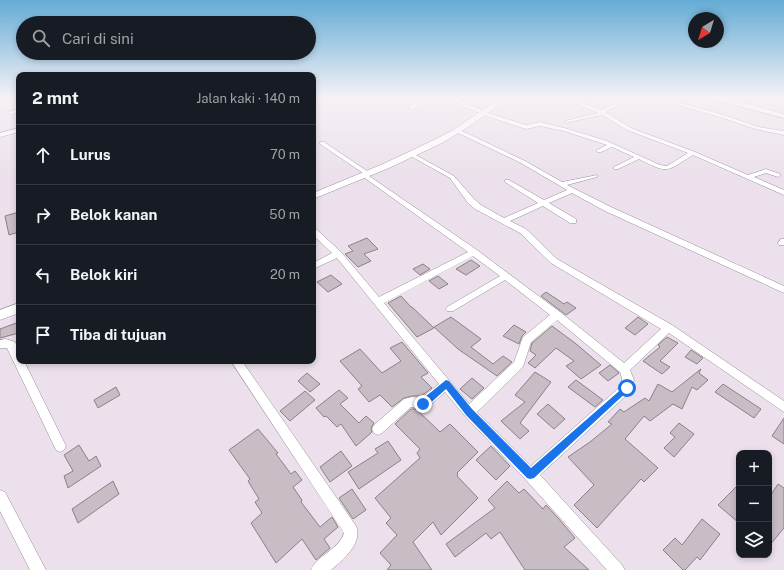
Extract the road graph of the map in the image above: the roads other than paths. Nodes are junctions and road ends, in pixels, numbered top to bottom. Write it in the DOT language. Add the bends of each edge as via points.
graph roads {
  1 [pos="468,124"];
  2 [pos="516,124"];
  3 [pos="620,124"];
  4 [pos="742,124"];
  5 [pos="16,131"];
  6 [pos="458,131"];
  7 [pos="784,133"];
  8 [pos="0,135"];
  9 [pos="322,143"];
  10 [pos="612,145"];
  11 [pos="599,151"];
  12 [pos="410,154"];
  13 [pos="693,154"];
  14 [pos="639,157"];
  15 [pos="616,168"];
  16 [pos="366,174"];
  17 [pos="778,175"];
  18 [pos="595,176"];
  19 [pos="748,177"];
  20 [pos="507,181"];
  21 [pos="561,184"];
  22 [pos="572,190"];
  23 [pos="784,193"];
  24 [pos="316,195"];
  25 [pos="542,203"];
  26 [pos="506,220"];
  27 [pos="573,221"];
  28 [pos="316,234"];
  29 [pos="474,252"];
  30 [pos="338,254"];
  31 [pos="316,265"];
  32 [pos="506,276"];
  33 [pos="784,290"];
  34 [pos="378,302"];
  35 [pos="16,309"];
  36 [pos="450,309"];
  37 [pos="0,315"];
  38 [pos="557,315"];
  39 [pos="668,328"];
  40 [pos="0,344"];
  41 [pos="16,354"];
  42 [pos="20,364"];
  43 [pos="238,364"];
  44 [pos="624,369"];
  45 [pos="446,384"];
  46 [pos="784,407"];
  47 [pos="469,412"];
  48 [pos="378,429"];
  49 [pos="60,446"];
  50 [pos="530,475"];
  51 [pos="0,497"];
  52 [pos="38,570"];
  53 [pos="319,570"];
  54 [pos="617,570"];
  1 -- 6 [label="street"];
  2 -- 10 [label="street" via="526,127 546,125"];
  3 -- 13 [label="street"];
  4 -- 7 [label="street"];
  5 -- 8 [label="street"];
  6 -- 12 [label="street"];
  6 -- 21 [label="street" via="523,162"];
  9 -- 16 [label="street"];
  10 -- 11 [label="street"];
  10 -- 14 [label="street"];
  12 -- 16 [label="street"];
  12 -- 26 [label="street" via="452,177 471,202 478,207"];
  13 -- 14 [label="street" via="668,168 659,167"];
  13 -- 19 [label="street"];
  14 -- 15 [label="street"];
  16 -- 24 [label="street"];
  16 -- 29 [label="street"];
  17 -- 19 [label="street" via="766,171"];
  18 -- 21 [label="street"];
  19 -- 23 [label="street"];
  20 -- 25 [label="street"];
  21 -- 22 [label="street"];
  22 -- 25 [label="street"];
  22 -- 33 [label="street"];
  25 -- 26 [label="street"];
  25 -- 27 [label="street"];
  26 -- 39 [label="street" via="523,231 554,261"];
  28 -- 30 [label="street"];
  29 -- 32 [label="street"];
  29 -- 34 [label="street"];
  30 -- 31 [label="street"];
  30 -- 34 [label="street"];
  32 -- 36 [label="street"];
  32 -- 38 [label="street"];
  34 -- 45 [label="street"];
  35 -- 37 [label="street"];
  38 -- 44 [label="street"];
  38 -- 47 [label="street" via="527,340 519,364"];
  39 -- 44 [label="street"];
  39 -- 46 [label="street"];
  40 -- 41 [label="street" via="12,345"];
  42 -- 49 [label="street"];
  43 -- 53 [label="street" via="352,531 348,543"];
  44 -- 50 [label="street" via="629,381 627,388"];
  45 -- 47 [label="street"];
  45 -- 48 [label="street" via="423,404 408,403"];
  47 -- 50 [label="street"];
  50 -- 54 [label="street"];
  51 -- 52 [label="street"];
}
